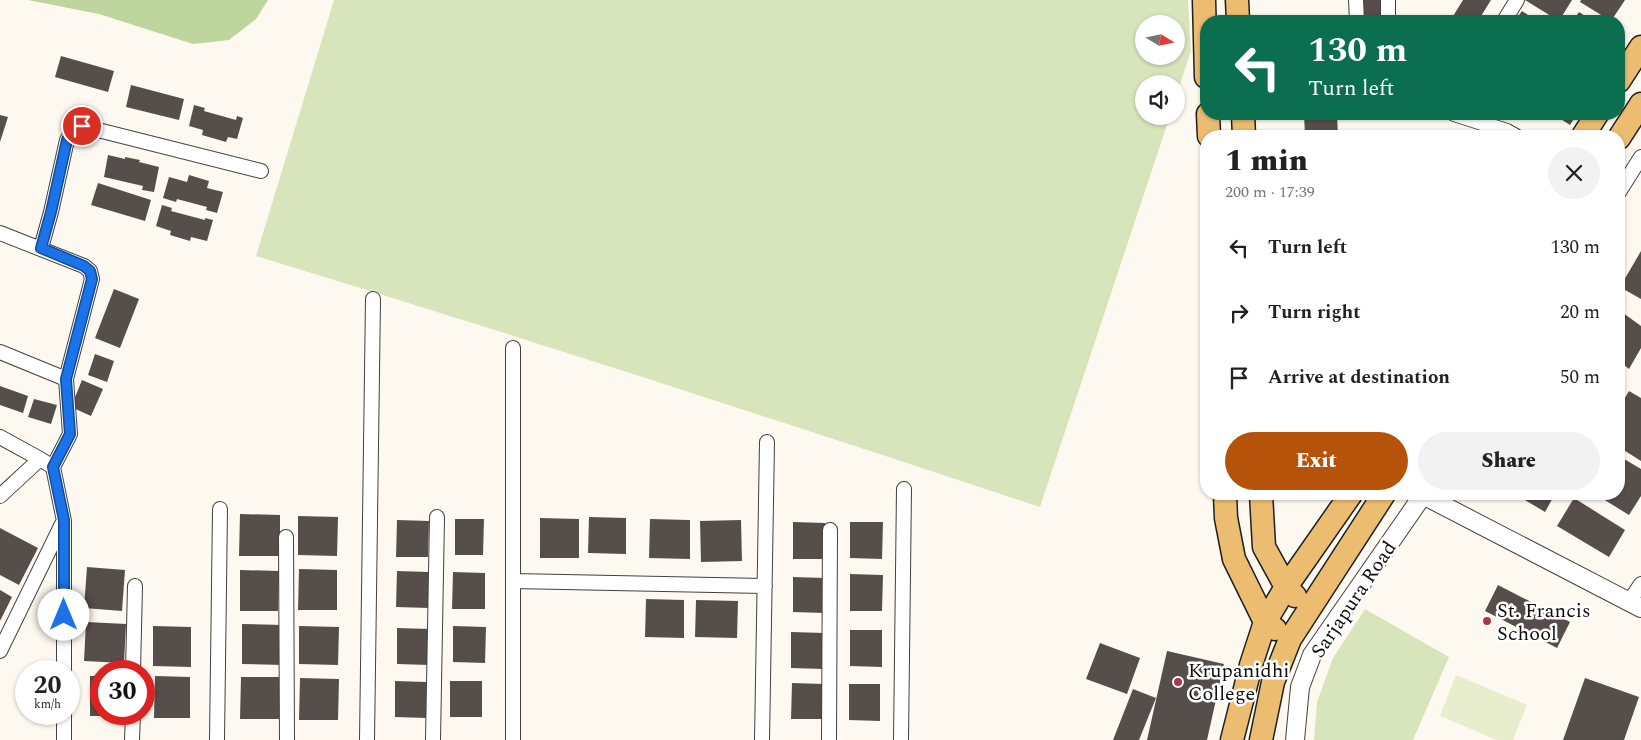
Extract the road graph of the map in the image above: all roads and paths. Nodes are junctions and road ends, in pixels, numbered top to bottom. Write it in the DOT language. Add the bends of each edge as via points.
graph roads {
  1 [pos="1204,0"];
  2 [pos="1237,0"];
  3 [pos="1356,0"];
  4 [pos="1388,0"];
  5 [pos="1517,0"];
  6 [pos="1204,15"];
  7 [pos="1238,15"];
  8 [pos="1357,15"];
  9 [pos="1388,15"];
  10 [pos="1508,15"];
  11 [pos="1641,47"];
  12 [pos="1625,72"];
  13 [pos="1641,104"];
  14 [pos="1474,120"];
  15 [pos="1507,130"];
  16 [pos="1624,130"];
  17 [pos="1641,157"];
  18 [pos="261,171"];
  19 [pos="1625,182"];
  20 [pos="0,233"];
  21 [pos="41,248"];
  22 [pos="373,299"];
  23 [pos="513,348"];
  24 [pos="0,352"];
  25 [pos="66,379"];
  26 [pos="0,437"];
  27 [pos="767,442"];
  28 [pos="40,459"];
  29 [pos="53,467"];
  30 [pos="904,488"];
  31 [pos="0,496"];
  32 [pos="1225,500"];
  33 [pos="1261,500"];
  34 [pos="1347,500"];
  35 [pos="1380,500"];
  36 [pos="1418,500"];
  37 [pos="1434,500"];
  38 [pos="220,509"];
  39 [pos="437,517"];
  40 [pos="64,520"];
  41 [pos="830,530"];
  42 [pos="286,537"];
  43 [pos="513,580"];
  44 [pos="1641,584"];
  45 [pos="135,586"];
  46 [pos="765,586"];
  47 [pos="1286,587"];
  48 [pos="1635,605"];
  49 [pos="1309,610"];
  50 [pos="1265,622"];
  51 [pos="1290,640"];
  52 [pos="0,652"];
  53 [pos="64,660"];
  54 [pos="133,660"];
  55 [pos="64,725"];
  56 [pos="133,725"];
  57 [pos="64,740"];
  58 [pos="132,740"];
  59 [pos="217,740"];
  60 [pos="287,740"];
  61 [pos="367,740"];
  62 [pos="433,740"];
  63 [pos="513,740"];
  64 [pos="762,740"];
  65 [pos="829,740"];
  66 [pos="901,740"];
  67 [pos="1232,740"];
  68 [pos="1261,740"];
  69 [pos="1295,740"];
  1 -- 6 [label="main road"];
  2 -- 7 [label="main road"];
  3 -- 8 [label="street"];
  4 -- 9 [label="street"];
  5 -- 10 [label="street"];
  11 -- 12 [label="main road"];
  13 -- 16 [label="main road"];
  14 -- 15 [label="street"];
  17 -- 19 [label="street"];
  18 -- 21 [label="street" via="82,126 74,130 67,140"];
  20 -- 21 [label="street"];
  21 -- 25 [label="street" via="84,266 92,279"];
  22 -- 61 [label="street"];
  23 -- 43 [label="street"];
  24 -- 25 [label="street"];
  25 -- 29 [label="street" via="70,434"];
  26 -- 28 [label="street"];
  27 -- 46 [label="street"];
  28 -- 29 [label="street"];
  28 -- 31 [label="street"];
  29 -- 40 [label="street"];
  30 -- 66 [label="street"];
  32 -- 50 [label="main road" via="1234,560"];
  33 -- 47 [label="main road" via="1264,547"];
  34 -- 47 [label="main road"];
  35 -- 49 [label="main road, Sarjapura Road"];
  36 -- 69 [label="street, Sarjapura Road" via="1312,655 1300,687"];
  37 -- 48 [label="street"];
  38 -- 59 [label="street"];
  39 -- 62 [label="street"];
  40 -- 52 [label="street"];
  40 -- 53 [label="street"];
  41 -- 65 [label="street"];
  42 -- 60 [label="street"];
  43 -- 46 [label="street"];
  43 -- 63 [label="street"];
  44 -- 48 [label="street"];
  45 -- 54 [label="street"];
  46 -- 64 [label="street"];
  47 -- 49 [label="main road"];
  47 -- 50 [label="main road"];
  49 -- 51 [label="main road, Sarjapura Road"];
  50 -- 51 [label="main road"];
  50 -- 67 [label="main road" via="1250,665"];
  51 -- 68 [label="main road, Sarjapura Road" via="1273,682"];
  55 -- 57 [label="street"];
  56 -- 58 [label="street"];
}
